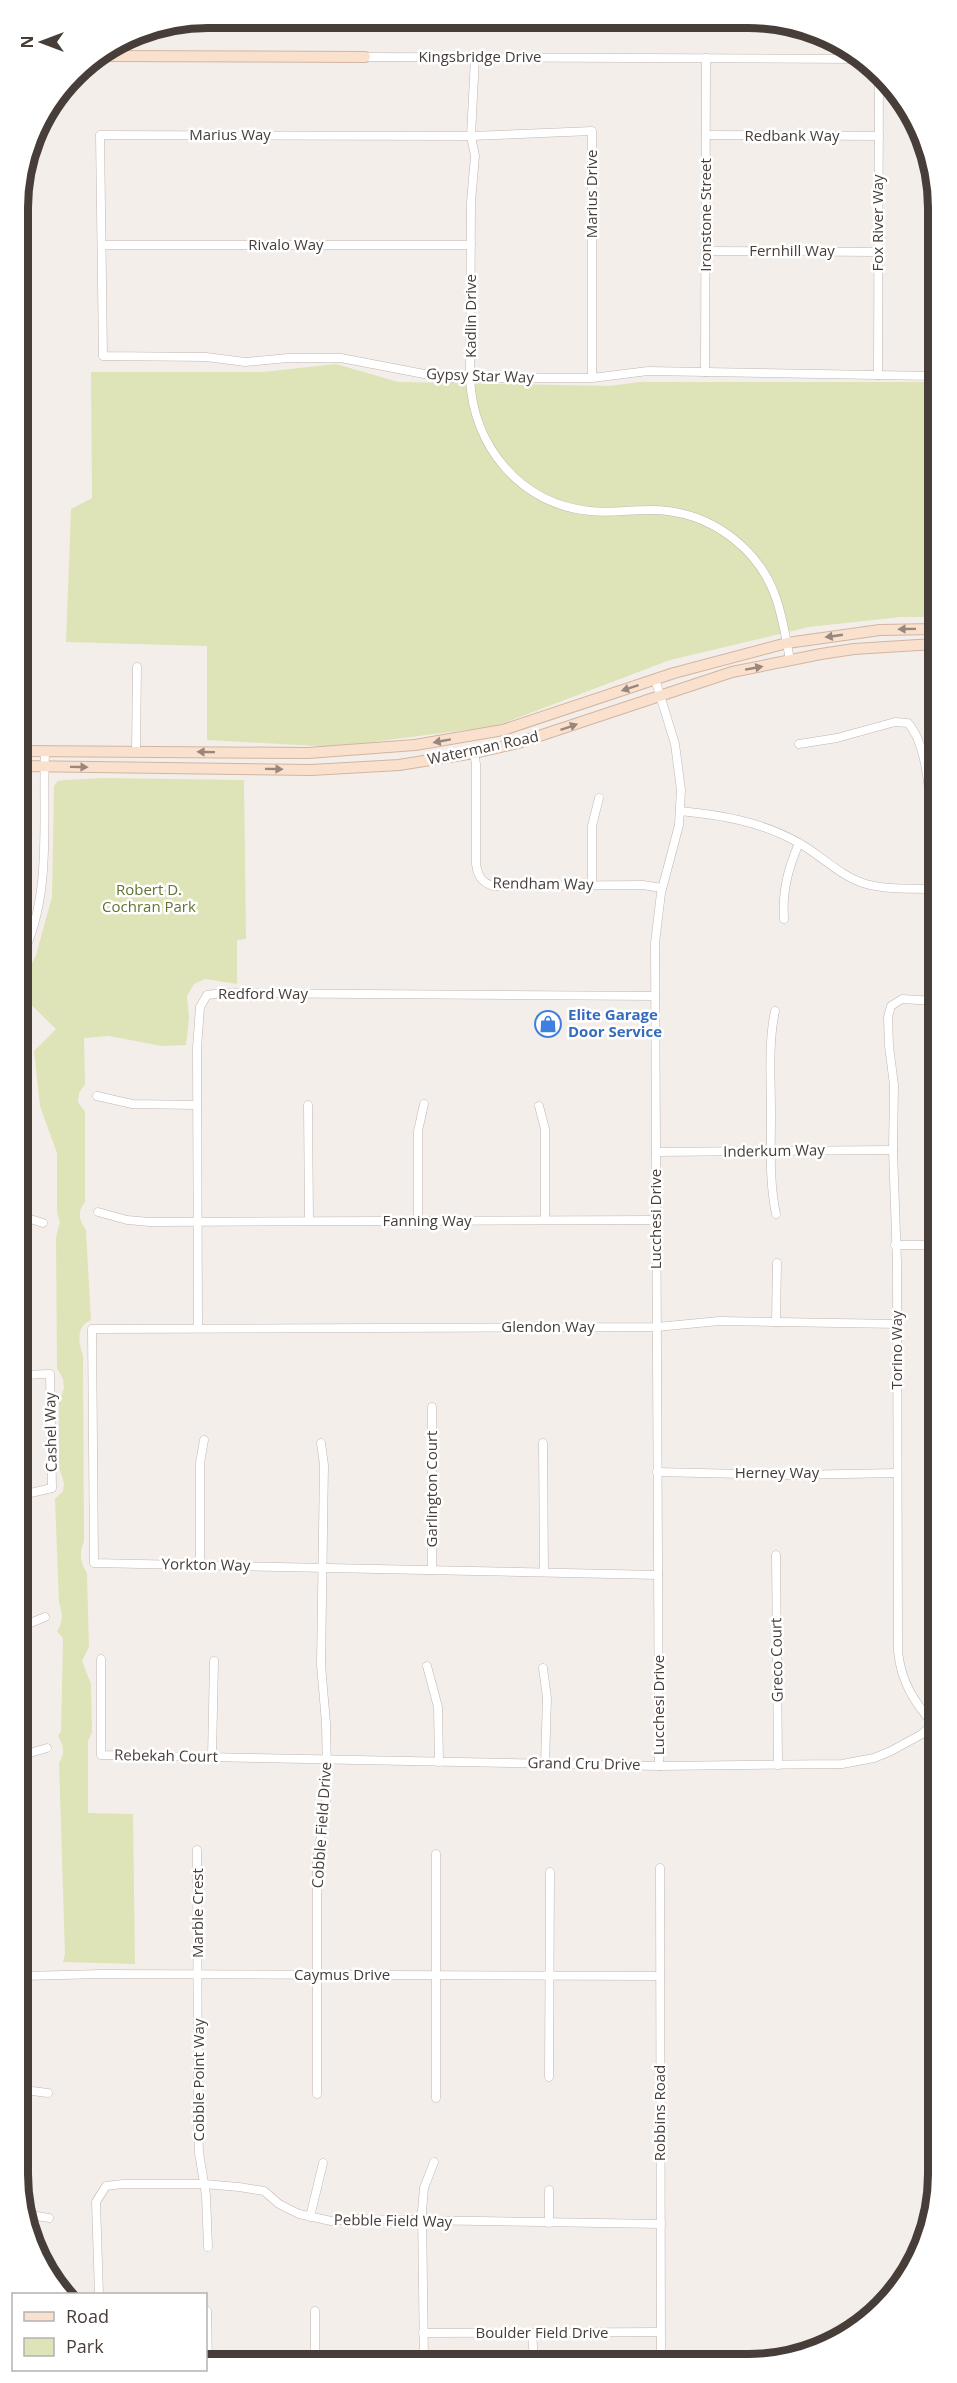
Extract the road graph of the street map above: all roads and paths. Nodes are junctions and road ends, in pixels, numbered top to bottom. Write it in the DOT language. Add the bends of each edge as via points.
graph roads {
  1 [pos="113,56"];
  2 [pos="365,57"];
  3 [pos="476,57"];
  4 [pos="706,58"];
  5 [pos="849,59"];
  6 [pos="879,85"];
  7 [pos="706,135"];
  8 [pos="471,136"];
  9 [pos="879,136"];
  10 [pos="102,245"];
  11 [pos="471,245"];
  12 [pos="705,251"];
  13 [pos="878,252"];
  14 [pos="705,372"];
  15 [pos="878,375"];
  16 [pos="928,376"];
  17 [pos="470,378"];
  18 [pos="592,378"];
  19 [pos="928,629"];
  20 [pos="787,643"];
  21 [pos="928,644"];
  22 [pos="790,660"];
  23 [pos="137,667"];
  24 [pos="655,679"];
  25 [pos="660,696"];
  26 [pos="799,744"];
  27 [pos="29,751"];
  28 [pos="45,751"];
  29 [pos="136,751"];
  30 [pos="474,753"];
  31 [pos="29,766"];
  32 [pos="44,766"];
  33 [pos="928,790"];
  34 [pos="599,798"];
  35 [pos="680,812"];
  36 [pos="799,843"];
  37 [pos="592,885"];
  38 [pos="662,888"];
  39 [pos="928,889"];
  40 [pos="784,919"];
  41 [pos="29,940"];
  42 [pos="655,996"];
  43 [pos="928,1000"];
  44 [pos="775,1011"];
  45 [pos="97,1096"];
  46 [pos="424,1104"];
  47 [pos="197,1105"];
  48 [pos="308,1105"];
  49 [pos="539,1106"];
  50 [pos="893,1150"];
  51 [pos="656,1152"];
  52 [pos="771,1152"];
  53 [pos="98,1212"];
  54 [pos="776,1214"];
  55 [pos="28,1218"];
  56 [pos="545,1220"];
  57 [pos="656,1220"];
  58 [pos="309,1221"];
  59 [pos="418,1221"];
  60 [pos="198,1222"];
  61 [pos="43,1223"];
  62 [pos="895,1245"];
  63 [pos="928,1245"];
  64 [pos="777,1263"];
  65 [pos="776,1322"];
  66 [pos="898,1324"];
  67 [pos="657,1327"];
  68 [pos="198,1328"];
  69 [pos="28,1375"];
  70 [pos="432,1407"];
  71 [pos="204,1440"];
  72 [pos="321,1443"];
  73 [pos="543,1443"];
  74 [pos="657,1472"];
  75 [pos="897,1473"];
  76 [pos="28,1494"];
  77 [pos="776,1555"];
  78 [pos="200,1565"];
  79 [pos="323,1568"];
  80 [pos="432,1570"];
  81 [pos="544,1572"];
  82 [pos="658,1575"];
  83 [pos="45,1617"];
  84 [pos="28,1624"];
  85 [pos="101,1659"];
  86 [pos="214,1661"];
  87 [pos="427,1666"];
  88 [pos="543,1668"];
  89 [pos="928,1716"];
  90 [pos="928,1729"];
  91 [pos="47,1748"];
  92 [pos="28,1753"];
  93 [pos="212,1757"];
  94 [pos="327,1760"];
  95 [pos="439,1762"];
  96 [pos="545,1764"];
  97 [pos="778,1765"];
  98 [pos="659,1766"];
  99 [pos="197,1850"];
  100 [pos="436,1854"];
  101 [pos="660,1868"];
  102 [pos="550,1872"];
  103 [pos="198,1975"];
  104 [pos="318,1975"];
  105 [pos="28,1976"];
  106 [pos="437,1976"];
  107 [pos="550,1976"];
  108 [pos="660,1976"];
  109 [pos="549,2077"];
  110 [pos="28,2091"];
  111 [pos="48,2093"];
  112 [pos="317,2094"];
  113 [pos="436,2098"];
  114 [pos="434,2162"];
  115 [pos="323,2163"];
  116 [pos="204,2184"];
  117 [pos="549,2190"];
  118 [pos="34,2216"];
  119 [pos="310,2217"];
  120 [pos="50,2218"];
  121 [pos="422,2221"];
  122 [pos="549,2223"];
  123 [pos="661,2224"];
  124 [pos="208,2247"];
  125 [pos="99,2293"];
  126 [pos="207,2311"];
  127 [pos="315,2311"];
  128 [pos="660,2332"];
  129 [pos="423,2333"];
  130 [pos="532,2333"];
  131 [pos="208,2354"];
  132 [pos="315,2354"];
  133 [pos="424,2354"];
  134 [pos="534,2354"];
  135 [pos="661,2354"];
  1 -- 2 [label="street, Kingsbridge Drive"];
  2 -- 3 [label="street, Kingsbridge Drive"];
  3 -- 4 [label="street, Kingsbridge Drive"];
  3 -- 8 [label="street, Kadlin Drive"];
  4 -- 5 [label="street, Kingsbridge Drive"];
  4 -- 7 [label="street, Ironstone Street"];
  6 -- 9 [label="street, Fox River Way"];
  7 -- 9 [label="street, Redbank Way"];
  7 -- 12 [label="street, Ironstone Street"];
  8 -- 10 [label="street, Marius Way" via="100,135"];
  8 -- 11 [label="street, Kadlin Drive" via="475,156"];
  8 -- 18 [label="street, Marius Drive" via="592,131"];
  9 -- 13 [label="street, Fox River Way"];
  10 -- 11 [label="street, Rivalo Way"];
  10 -- 17 [label="street, Gypsy Star Way" via="103,356 206,357 245,362 341,358 428,376"];
  11 -- 17 [label="street, Kadlin Drive"];
  12 -- 13 [label="street, Fernhill Way"];
  12 -- 14 [label="street, Ironstone Street"];
  13 -- 15 [label="street, Fox River Way"];
  14 -- 15 [label="street, Gypsy Star Way"];
  14 -- 18 [label="street, Gypsy Star Way" via="648,371"];
  15 -- 16 [label="street, Gypsy Star Way"];
  17 -- 18 [label="street, Gypsy Star Way"];
  17 -- 20 [label="street, Kadlin Drive" via="473,406 484,438 518,481 540,496 579,510 669,511 702,519 720,529 747,550 767,577 781,612"];
  19 -- 20 [label="street, Waterman Road, one-way" via="880,630"];
  20 -- 22 [label="street, Kadlin Drive"];
  20 -- 24 [label="street, Waterman Road"];
  21 -- 22 [label="street, Waterman Road" via="854,649"];
  25 -- 22 [label="street, Waterman Road, one-way" via="732,672"];
  23 -- 29 [label="street"];
  24 -- 25 [label="street, Lucchesi Drive"];
  24 -- 29 [label="street, Waterman Road, one-way" via="504,730 415,745 308,753"];
  30 -- 25 [label="street, Waterman Road, one-way" via="558,731"];
  25 -- 35 [label="street, Lucchesi Drive" via="679,767"];
  26 -- 33 [label="street" via="895,722 908,723 915,731"];
  27 -- 28 [label="street, Waterman Road"];
  28 -- 29 [label="street, Waterman Road"];
  28 -- 32 [label="street"];
  32 -- 30 [label="street, Waterman Road, one-way" via="332,769 399,765"];
  30 -- 37 [label="street, Rendham Way" via="476,864 480,880 493,886"];
  31 -- 32 [label="street, Waterman Road"];
  32 -- 41 [label="street" via="43,884"];
  34 -- 37 [label="street" via="592,826"];
  35 -- 36 [label="street" via="737,819"];
  35 -- 38 [label="street, Lucchesi Drive"];
  36 -- 39 [label="street" via="835,869 865,883"];
  36 -- 40 [label="street" via="784,885"];
  37 -- 38 [label="street, Rendham Way"];
  38 -- 42 [label="street, Lucchesi Drive" via="655,943"];
  42 -- 47 [label="street, Redford Way" via="207,995 200,1007"];
  42 -- 51 [label="street, Lucchesi Drive"];
  43 -- 50 [label="street, Torino Way" via="902,999 891,1006 888,1017 894,1085"];
  44 -- 52 [label="street" via="771,1032"];
  45 -- 47 [label="street" via="132,1104"];
  46 -- 59 [label="street" via="418,1131"];
  47 -- 60 [label="street, Redford Way"];
  48 -- 58 [label="street"];
  49 -- 56 [label="street" via="545,1129"];
  50 -- 52 [label="street, Inderkum Way"];
  50 -- 62 [label="street, Torino Way"];
  51 -- 52 [label="street, Inderkum Way"];
  51 -- 57 [label="street, Lucchesi Drive"];
  52 -- 54 [label="street"];
  53 -- 60 [label="street, Fanning Way" via="127,1220"];
  55 -- 61 [label="street"];
  56 -- 57 [label="street, Fanning Way"];
  56 -- 59 [label="street, Fanning Way"];
  57 -- 67 [label="street, Lucchesi Drive"];
  58 -- 59 [label="street, Fanning Way"];
  58 -- 60 [label="street, Fanning Way"];
  60 -- 68 [label="street, Redford Way"];
  62 -- 63 [label="street"];
  62 -- 66 [label="street, Torino Way"];
  64 -- 65 [label="street"];
  65 -- 66 [label="street, Glendon Way"];
  65 -- 67 [label="street, Glendon Way" via="719,1321"];
  66 -- 75 [label="street, Torino Way"];
  67 -- 68 [label="street, Glendon Way"];
  67 -- 74 [label="street, Lucchesi Drive"];
  68 -- 78 [label="street, Yorkton Way" via="92,1329 94,1563"];
  69 -- 76 [label="street, Cashel Way" via="50,1374 52,1488"];
  70 -- 80 [label="street, Garlington Court"];
  71 -- 78 [label="street" via="200,1463"];
  72 -- 79 [label="street, Cobble Field Drive"];
  73 -- 81 [label="street"];
  74 -- 75 [label="street, Herney Way" via="792,1476"];
  74 -- 82 [label="street, Lucchesi Drive"];
  75 -- 89 [label="street, Torino Way" via="899,1662 912,1699"];
  77 -- 97 [label="street, Greco Court"];
  78 -- 79 [label="street, Yorkton Way"];
  79 -- 80 [label="street, Yorkton Way"];
  79 -- 94 [label="street, Cobble Field Drive" via="321,1681"];
  80 -- 81 [label="street, Yorkton Way"];
  81 -- 82 [label="street, Yorkton Way"];
  82 -- 98 [label="street, Lucchesi Drive"];
  83 -- 84 [label="street"];
  85 -- 93 [label="street, Rebekah Court" via="101,1755"];
  86 -- 93 [label="street"];
  87 -- 95 [label="street" via="438,1707"];
  88 -- 96 [label="street" via="547,1698"];
  90 -- 97 [label="street, Grand Cru Drive" via="874,1758 842,1764"];
  91 -- 92 [label="street"];
  93 -- 94 [label="street, Rebekah Court"];
  94 -- 95 [label="street, Grand Cru Drive"];
  94 -- 104 [label="street, Cobble Field Drive" via="317,1862"];
  95 -- 96 [label="street, Grand Cru Drive"];
  96 -- 98 [label="street, Grand Cru Drive"];
  97 -- 98 [label="street, Grand Cru Drive"];
  99 -- 103 [label="street, Marble Crest"];
  100 -- 106 [label="street"];
  101 -- 108 [label="street, Robbins Road"];
  102 -- 107 [label="street"];
  103 -- 104 [label="street, Caymus Drive"];
  103 -- 105 [label="street, Caymus Drive"];
  103 -- 116 [label="street, Cobble Point Way" via="198,2127"];
  104 -- 106 [label="street, Caymus Drive"];
  104 -- 112 [label="street, Cobble Field Drive"];
  106 -- 107 [label="street, Caymus Drive"];
  106 -- 113 [label="street"];
  107 -- 108 [label="street, Caymus Drive"];
  107 -- 109 [label="street"];
  108 -- 123 [label="street, Robbins Road"];
  110 -- 111 [label="street"];
  114 -- 121 [label="street" via="424,2188"];
  115 -- 119 [label="street"];
  116 -- 119 [label="street, Pebble Field Way" via="264,2192 279,2204"];
  116 -- 124 [label="street, Cobble Point Way"];
  116 -- 125 [label="street, Pebble Field Way" via="105,2186 96,2202"];
  117 -- 122 [label="street"];
  118 -- 120 [label="street"];
  119 -- 121 [label="street, Pebble Field Way" via="331,2221"];
  121 -- 122 [label="street, Pebble Field Way"];
  121 -- 129 [label="street"];
  122 -- 123 [label="street, Pebble Field Way"];
  123 -- 128 [label="street, Robbins Road"];
  126 -- 131 [label="street"];
  127 -- 132 [label="street"];
  128 -- 130 [label="street, Boulder Field Drive"];
  128 -- 135 [label="street, Robbins Road"];
  129 -- 130 [label="street, Boulder Field Drive"];
  129 -- 133 [label="street"];
  130 -- 134 [label="street"];
}
